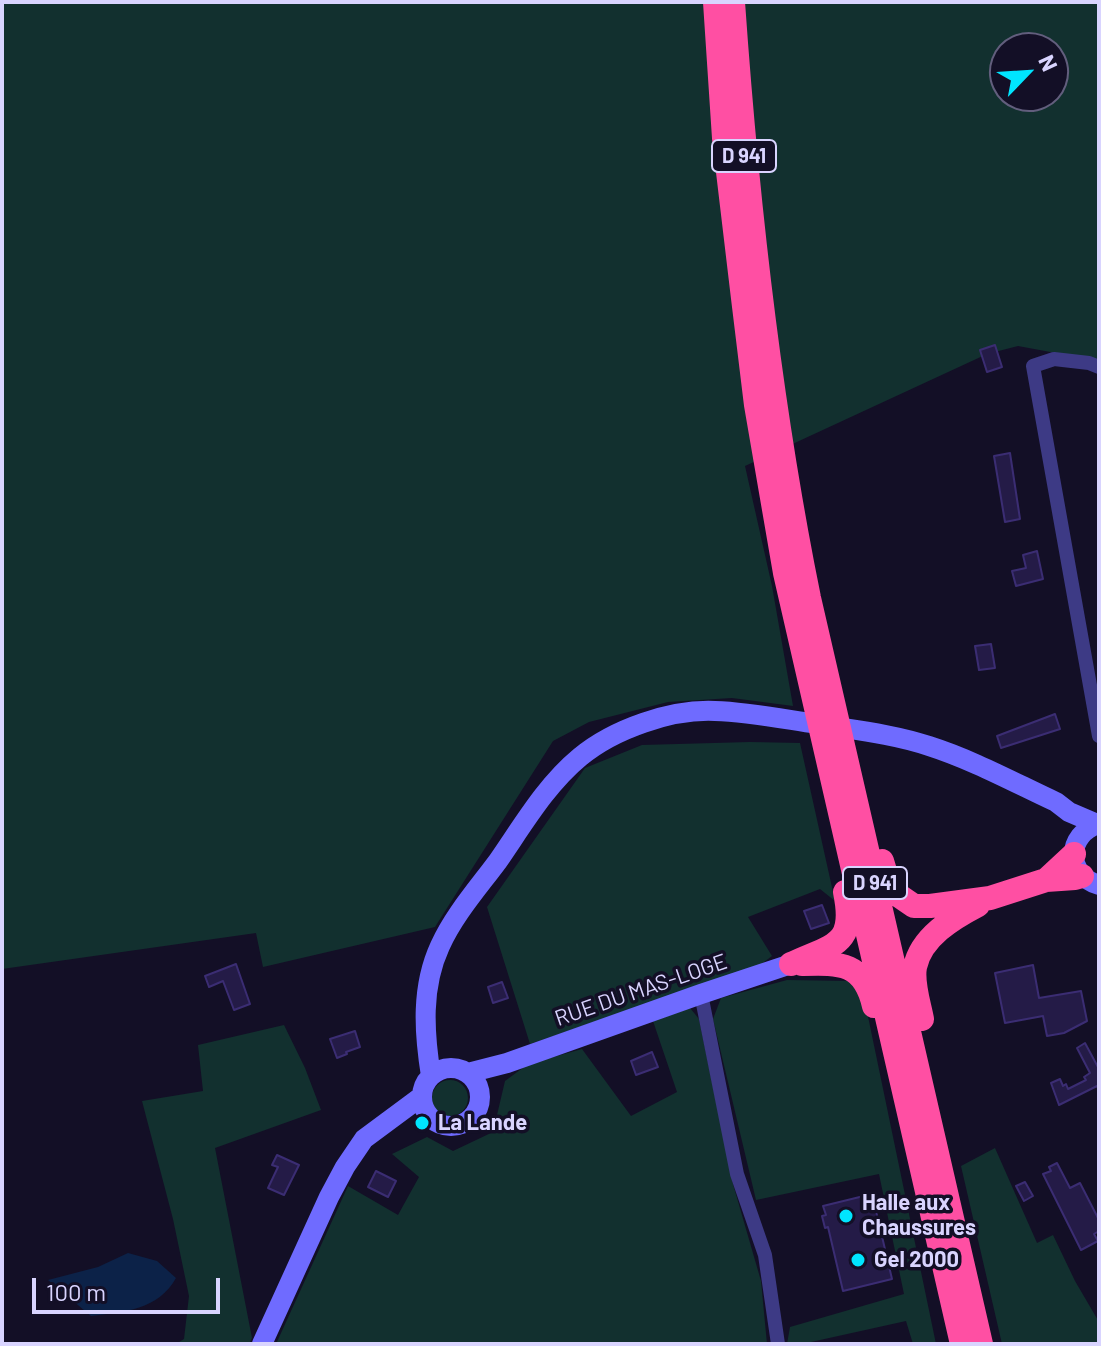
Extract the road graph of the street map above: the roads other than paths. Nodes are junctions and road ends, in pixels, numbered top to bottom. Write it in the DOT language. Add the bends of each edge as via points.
graph roads {
  1 [pos="715,2"];
  2 [pos="733,2"];
  3 [pos="1099,367"];
  4 [pos="809,598"];
  5 [pos="1099,736"];
  6 [pos="832,777"];
  7 [pos="1069,812"];
  8 [pos="1098,824"];
  9 [pos="1083,864"];
  10 [pos="990,898"];
  11 [pos="791,964"];
  12 [pos="701,994"];
  13 [pos="507,1063"];
  14 [pos="449,1073"];
  15 [pos="903,1090"];
  16 [pos="480,1092"];
  17 [pos="425,1106"];
  18 [pos="941,1168"];
  19 [pos="262,1344"];
  20 [pos="778,1344"];
  21 [pos="962,1344"];
  22 [pos="981,1344"];
  1 -- 6 [label="highway, D 941" via="724,138 756,405 785,573"];
  2 -- 4 [label="highway, D 941" via="760,297"];
  3 -- 5 [label="street" via="1054,359 1033,366"];
  4 -- 10 [label="highway" via="836,669 885,871 895,893 914,906"];
  4 -- 18 [label="highway, D 941"];
  6 -- 11 [label="highway" via="831,823 849,922 835,944"];
  6 -- 15 [label="highway, D 941"];
  7 -- 8 [label="main road"];
  7 -- 9 [label="main road"];
  7 -- 14 [label="main road" via="960,758 880,734 713,710 645,721 581,756 556,780 441,945 426,992 427,1050"];
  8 -- 9 [label="main road" via="1083,832"];
  9 -- 10 [label="highway"];
  10 -- 18 [label="highway" via="934,934 915,968 944,1141"];
  11 -- 12 [label="main road, RUE DU MAS-LOGE"];
  11 -- 15 [label="highway" via="834,963 864,979 884,1049"];
  12 -- 13 [label="main road, RUE DU MAS-LOGE"];
  12 -- 20 [label="street" via="737,1174 765,1255"];
  13 -- 14 [label="main road, RUE DU MAS-LOGE"];
  13 -- 16 [label="main road, RUE DU MAS-LOGE"];
  14 -- 16 [label="main road" via="475,1081"];
  14 -- 17 [label="main road" via="424,1086"];
  15 -- 21 [label="highway, D 941"];
  16 -- 17 [label="main road" via="475,1113 463,1124 436,1122"];
  17 -- 19 [label="main road" via="364,1139 329,1197"];
  18 -- 22 [label="highway, D 941"];
}
